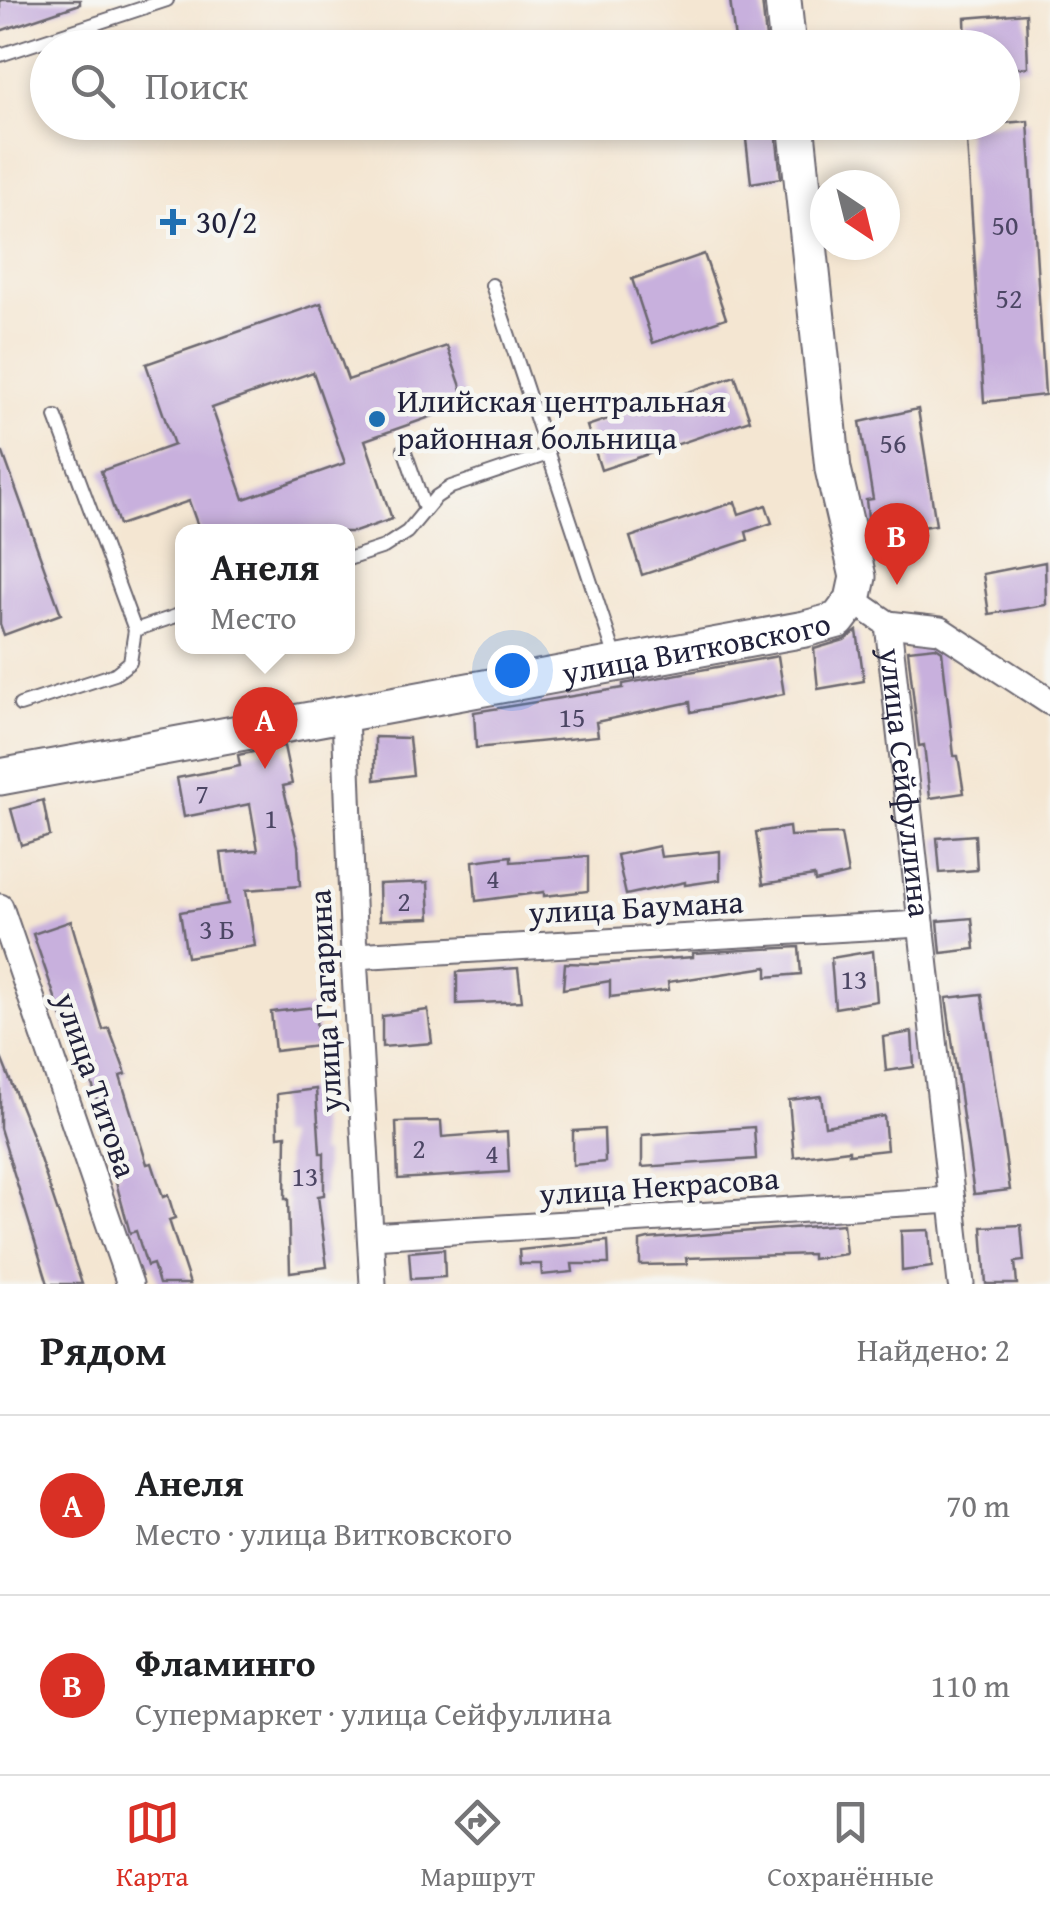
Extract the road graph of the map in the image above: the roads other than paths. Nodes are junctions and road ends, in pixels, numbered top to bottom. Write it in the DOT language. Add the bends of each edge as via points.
graph roads {
  1 [pos="167,0"];
  2 [pos="783,0"];
  3 [pos="76,30"];
  4 [pos="786,30"];
  5 [pos="30,45"];
  6 [pos="0,55"];
  7 [pos="798,140"];
  8 [pos="492,284"];
  9 [pos="56,418"];
  10 [pos="404,450"];
  11 [pos="548,454"];
  12 [pos="424,509"];
  13 [pos="355,558"];
  14 [pos="853,600"];
  15 [pos="175,616"];
  16 [pos="888,624"];
  17 [pos="135,630"];
  18 [pos="618,664"];
  19 [pos="1050,702"];
  20 [pos="20,705"];
  21 [pos="345,714"];
  22 [pos="0,776"];
  23 [pos="0,907"];
  24 [pos="922,924"];
  25 [pos="354,956"];
  26 [pos="952,1200"];
  27 [pos="371,1236"];
  28 [pos="130,1284"];
  29 [pos="373,1284"];
  30 [pos="961,1284"];
  1 -- 3 [label="lane"];
  2 -- 4 [label="street"];
  5 -- 6 [label="lane"];
  7 -- 14 [label="street" via="833,469 858,577"];
  8 -- 11 [label="lane"];
  9 -- 17 [label="lane"];
  10 -- 12 [label="lane"];
  11 -- 12 [label="lane" via="451,487"];
  11 -- 18 [label="lane"];
  12 -- 13 [label="lane" via="407,532"];
  14 -- 16 [label="street, улица Сейфуллина"];
  14 -- 18 [label="street, улица Витковского" via="838,620"];
  15 -- 17 [label="lane"];
  16 -- 19 [label="street" via="940,630"];
  16 -- 24 [label="street, улица Сейфуллина"];
  17 -- 20 [label="lane" via="130,662 116,674"];
  18 -- 21 [label="street, улица Витковского"];
  21 -- 22 [label="street, улица Витковского"];
  21 -- 25 [label="street, улица Гагарина"];
  23 -- 28 [label="street, улица Титова"];
  24 -- 25 [label="street, улица Баумана"];
  24 -- 26 [label="street, улица Сейфуллина"];
  25 -- 27 [label="street, улица Гагарина"];
  26 -- 27 [label="street, улица Некрасова"];
  26 -- 30 [label="street, улица Сейфуллина"];
  27 -- 29 [label="street, улица Гагарина"];
}
